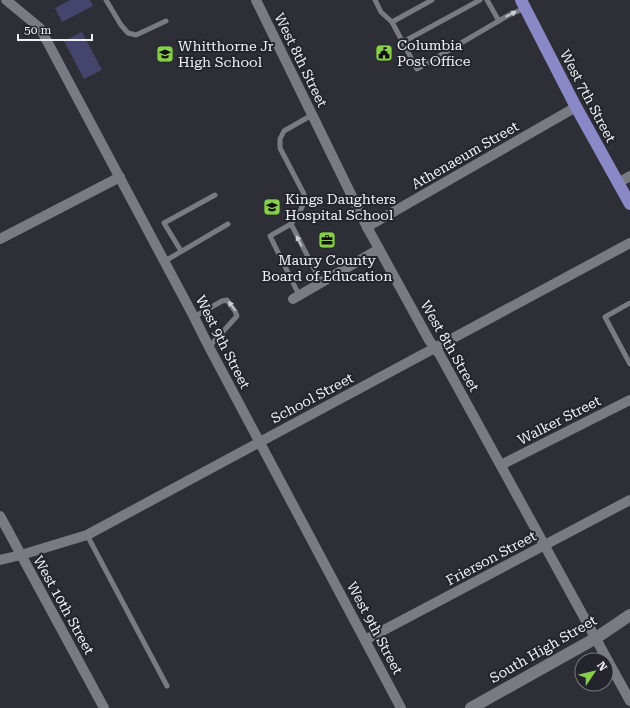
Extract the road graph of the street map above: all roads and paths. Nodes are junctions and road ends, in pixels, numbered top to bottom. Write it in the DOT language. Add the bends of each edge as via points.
graph roads {
  1 [pos="6,0"];
  2 [pos="106,0"];
  3 [pos="256,0"];
  4 [pos="375,0"];
  5 [pos="432,0"];
  6 [pos="480,0"];
  7 [pos="487,0"];
  8 [pos="523,4"];
  9 [pos="166,21"];
  10 [pos="499,21"];
  11 [pos="392,22"];
  12 [pos="403,42"];
  13 [pos="576,107"];
  14 [pos="312,115"];
  15 [pos="630,176"];
  16 [pos="120,177"];
  17 [pos="618,183"];
  18 [pos="215,195"];
  19 [pos="630,204"];
  20 [pos="228,224"];
  21 [pos="291,224"];
  22 [pos="367,227"];
  23 [pos="0,239"];
  24 [pos="630,243"];
  25 [pos="379,249"];
  26 [pos="181,251"];
  27 [pos="164,261"];
  28 [pos="322,282"];
  29 [pos="296,297"];
  30 [pos="630,303"];
  31 [pos="194,317"];
  32 [pos="209,347"];
  33 [pos="435,347"];
  34 [pos="630,364"];
  35 [pos="630,400"];
  36 [pos="260,442"];
  37 [pos="501,465"];
  38 [pos="630,500"];
  39 [pos="0,516"];
  40 [pos="87,535"];
  41 [pos="544,545"];
  42 [pos="21,555"];
  43 [pos="0,560"];
  44 [pos="630,615"];
  45 [pos="596,638"];
  46 [pos="365,640"];
  47 [pos="167,686"];
  48 [pos="630,701"];
  49 [pos="101,707"];
  50 [pos="401,708"];
  51 [pos="470,708"];
  1 -- 16 [label="street, West 9th Street" via="40,28"];
  2 -- 9 [label="lane" via="128,33 136,35"];
  3 -- 14 [label="street, West 8th Street"];
  4 -- 11 [label="lane" via="381,12"];
  5 -- 11 [label="lane"];
  6 -- 12 [label="lane"];
  7 -- 10 [label="lane"];
  10 -- 8 [label="lane, one-way"];
  8 -- 13 [label="main road, West 7th Street"];
  10 -- 12 [label="lane" via="417,69"];
  11 -- 12 [label="lane"];
  13 -- 17 [label="main road, West 7th Street"];
  13 -- 22 [label="street, Athenaeum Street"];
  14 -- 21 [label="lane" via="284,131 280,138 280,148 304,194 304,203"];
  14 -- 22 [label="street, West 8th Street"];
  15 -- 17 [label="street"];
  16 -- 23 [label="street"];
  16 -- 27 [label="street, West 9th Street"];
  17 -- 19 [label="main road, West 7th Street"];
  18 -- 26 [label="lane" via="164,223"];
  20 -- 26 [label="lane"];
  28 -- 21 [label="lane, one-way"];
  21 -- 29 [label="lane" via="270,236"];
  22 -- 25 [label="street, West 8th Street"];
  24 -- 33 [label="street, School Street"];
  25 -- 28 [label="street"];
  25 -- 33 [label="street, West 8th Street"];
  26 -- 27 [label="lane"];
  27 -- 31 [label="street, West 9th Street"];
  28 -- 29 [label="street"];
  30 -- 34 [label="lane" via="605,317"];
  31 -- 32 [label="street, West 9th Street"];
  32 -- 31 [label="lane, one-way" via="236,316 235,311 227,300"];
  32 -- 36 [label="street, West 9th Street"];
  33 -- 36 [label="street, School Street"];
  33 -- 37 [label="street, West 8th Street"];
  35 -- 37 [label="street, Walker Street"];
  36 -- 40 [label="street, School Street"];
  36 -- 46 [label="street, West 9th Street"];
  37 -- 41 [label="street, West 8th Street"];
  38 -- 41 [label="street, Frierson Street"];
  39 -- 42 [label="street, West 10th Street"];
  40 -- 42 [label="street, School Street"];
  40 -- 47 [label="lane"];
  41 -- 45 [label="street, West 8th Street"];
  41 -- 46 [label="street, Frierson Street"];
  42 -- 43 [label="street, School Street"];
  42 -- 49 [label="street, West 10th Street"];
  44 -- 45 [label="street, South High Street"];
  45 -- 48 [label="street, West 8th Street"];
  45 -- 51 [label="street, South High Street"];
  46 -- 50 [label="street, West 9th Street"];
}
